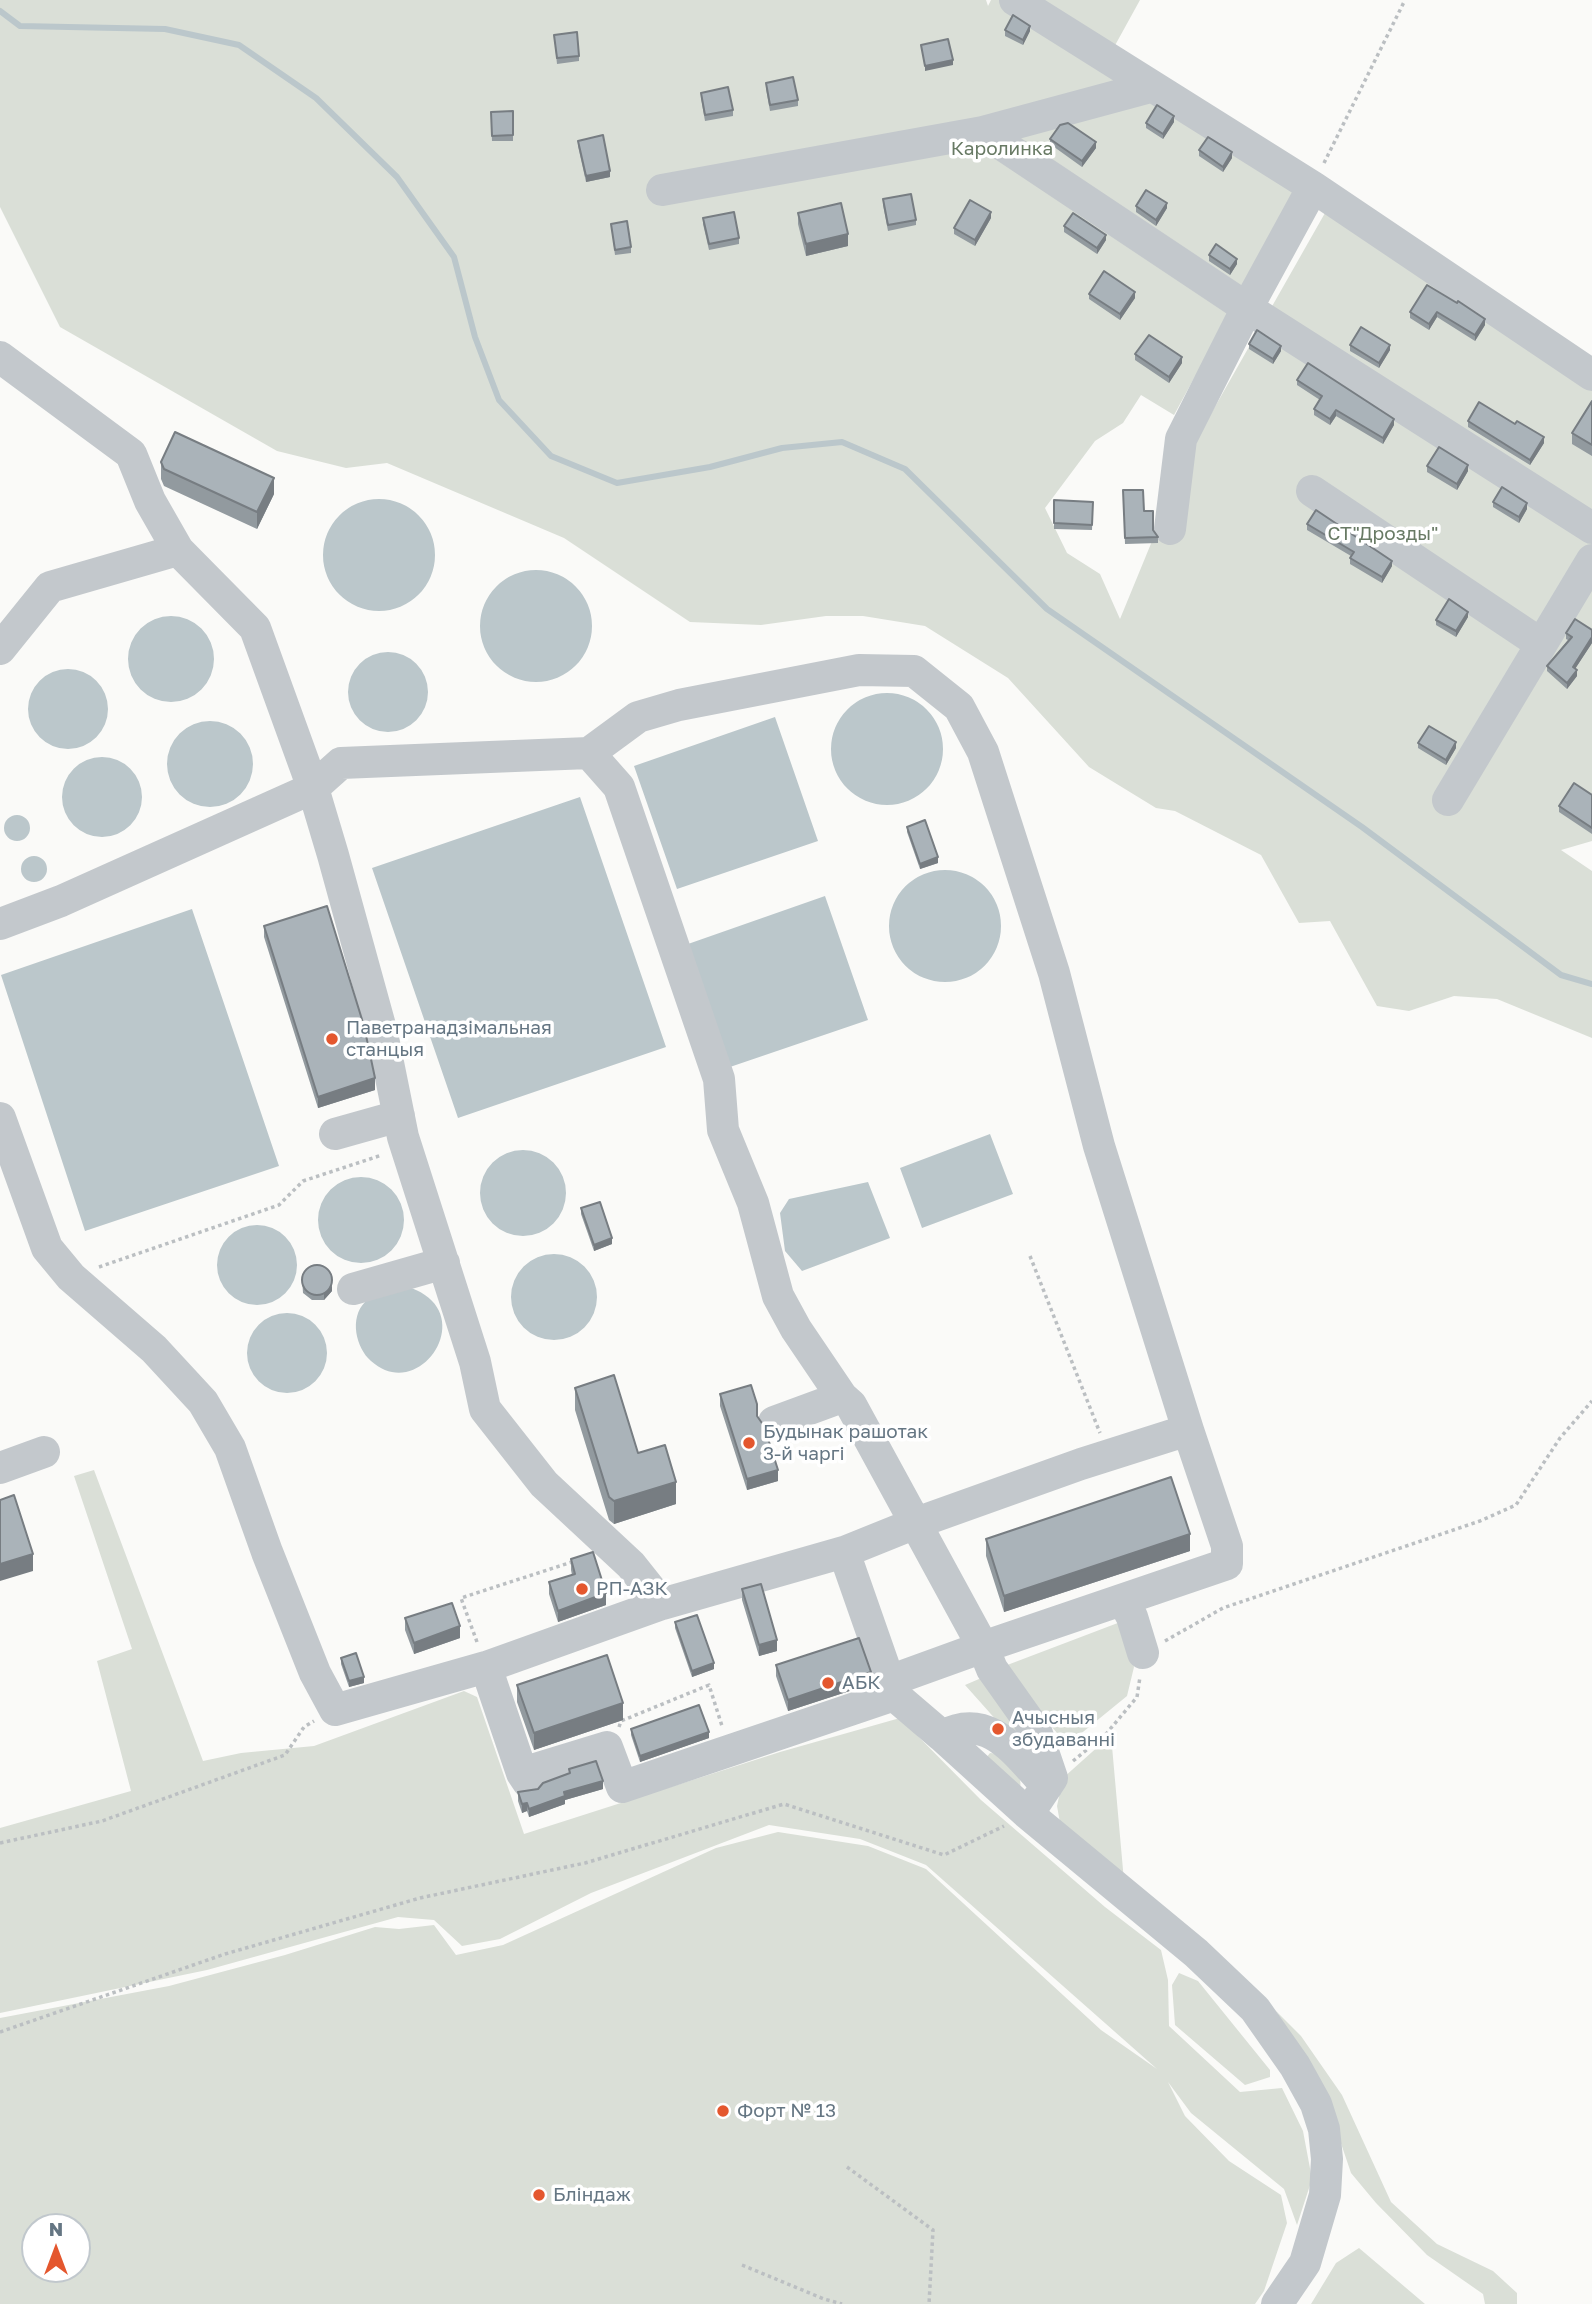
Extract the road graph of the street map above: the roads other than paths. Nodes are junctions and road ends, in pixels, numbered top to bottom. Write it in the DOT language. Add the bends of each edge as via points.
graph roads {
  1 [pos="1016,0"];
  2 [pos="1150,87"];
  3 [pos="983,132"];
  4 [pos="1312,187"];
  5 [pos="662,190"];
  6 [pos="1247,309"];
  7 [pos="0,357"];
  8 [pos="1592,375"];
  9 [pos="1312,491"];
  10 [pos="1592,528"];
  11 [pos="1170,529"];
  12 [pos="178,550"];
  13 [pos="1592,560"];
  14 [pos="1541,644"];
  15 [pos="0,649"];
  16 [pos="589,753"];
  17 [pos="313,788"];
  18 [pos="1448,800"];
  19 [pos="0,924"];
  20 [pos="399,1116"];
  21 [pos="0,1118"];
  22 [pos="335,1134"];
  23 [pos="444,1263"];
  24 [pos="353,1289"];
  25 [pos="842,1398"];
  26 [pos="774,1422"];
  27 [pos="1188,1430"];
  28 [pos="44,1452"];
  29 [pos="0,1468"];
  30 [pos="916,1523"];
  31 [pos="844,1552"];
  32 [pos="1123,1600"];
  33 [pos="662,1604"];
  34 [pos="983,1647"];
  35 [pos="1143,1653"];
  36 [pos="486,1667"];
  37 [pos="897,1694"];
  38 [pos="942,1736"];
  39 [pos="1049,1782"];
  40 [pos="1028,1814"];
  41 [pos="1277,2304"];
  1 -- 2 [label="street"];
  2 -- 3 [label="street"];
  2 -- 4 [label="street"];
  3 -- 5 [label="street"];
  3 -- 6 [label="street"];
  4 -- 6 [label="street"];
  4 -- 8 [label="street"];
  6 -- 10 [label="street"];
  6 -- 11 [label="street" via="1181,439"];
  7 -- 12 [label="street" via="131,454 150,502"];
  9 -- 14 [label="street"];
  12 -- 15 [label="street" via="50,587"];
  12 -- 17 [label="street" via="255,628"];
  13 -- 14 [label="street"];
  14 -- 18 [label="street"];
  16 -- 17 [label="street" via="341,763"];
  16 -- 25 [label="street" via="619,787 719,1079 723,1130 753,1203 778,1296"];
  16 -- 27 [label="street" via="638,717 859,670 914,671 959,707 983,752 1049,960 1099,1146"];
  17 -- 19 [label="street"];
  17 -- 20 [label="street" via="383,1033"];
  20 -- 22 [label="street"];
  20 -- 23 [label="street"];
  21 -- 36 [label="street" via="47,1248 71,1277 154,1349 203,1402 230,1448 271,1564 335,1710"];
  23 -- 24 [label="street"];
  23 -- 33 [label="street" via="485,1409 544,1484 631,1564"];
  25 -- 26 [label="street"];
  25 -- 30 [label="street" via="852,1405"];
  27 -- 30 [label="street"];
  27 -- 32 [label="street" via="1227,1546 1227,1564"];
  28 -- 29 [label="street"];
  30 -- 31 [label="street"];
  30 -- 34 [label="street"];
  31 -- 33 [label="street"];
  31 -- 37 [label="street"];
  32 -- 34 [label="street"];
  32 -- 35 [label="street"];
  33 -- 36 [label="street"];
  34 -- 37 [label="street"];
  34 -- 39 [label="street" via="992,1669 1036,1731"];
  36 -- 37 [label="street" via="525,1778 607,1747 622,1787"];
  37 -- 38 [label="street"];
  38 -- 39 [label="street" via="973,1726 1000,1737"];
  38 -- 40 [label="street"];
  39 -- 40 [label="street"];
  40 -- 41 [label="street" via="1196,1953 1255,2009 1316,2104 1327,2159 1325,2195 1305,2263"];
}
